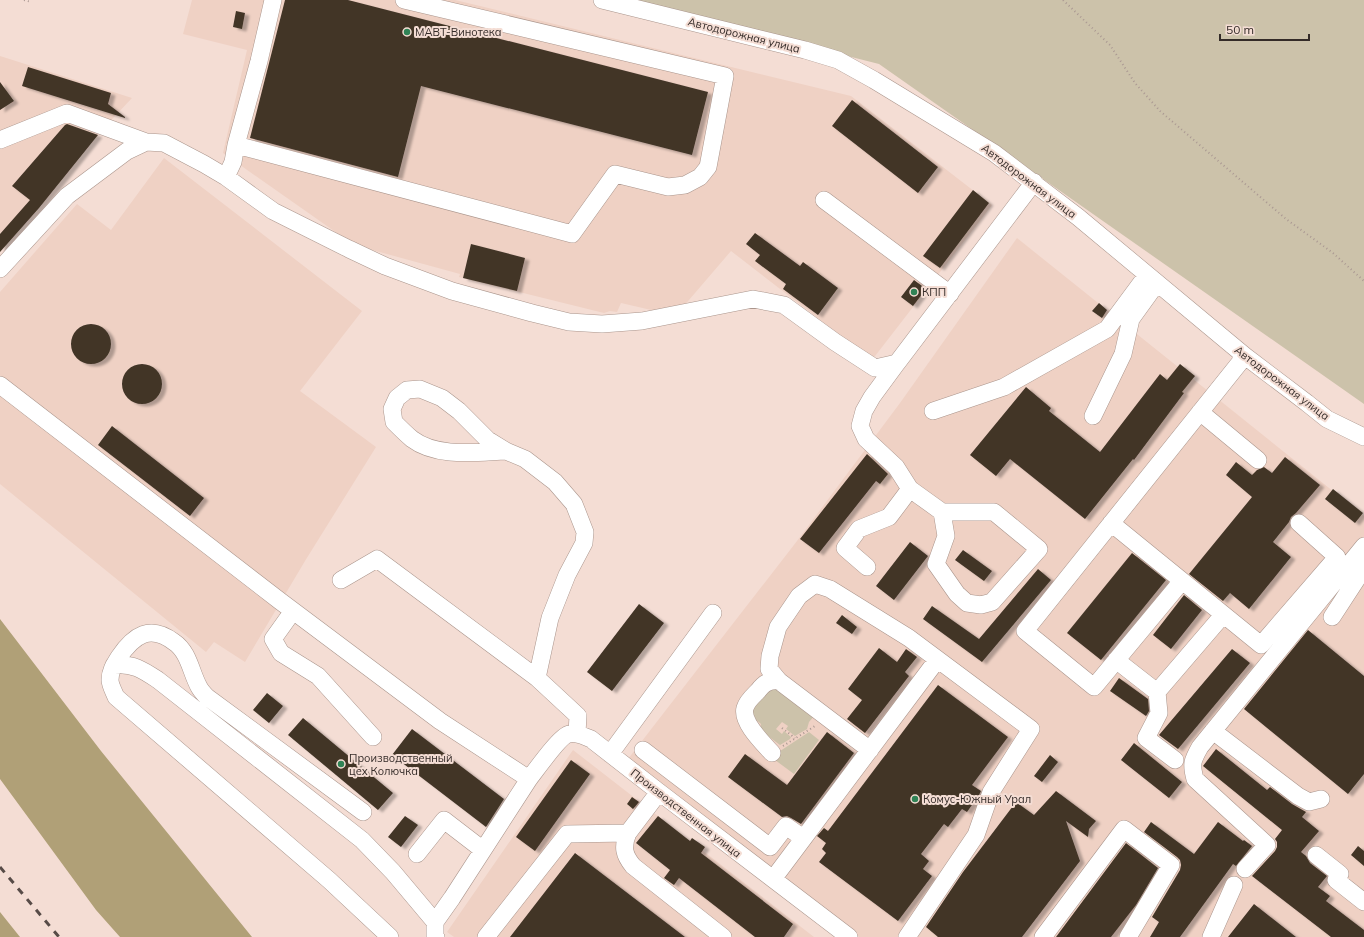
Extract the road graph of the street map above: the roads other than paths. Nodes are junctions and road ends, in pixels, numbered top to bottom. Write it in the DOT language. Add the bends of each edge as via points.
graph roads {
  1 [pos="273,0"];
  2 [pos="404,0"];
  3 [pos="602,0"];
  4 [pos="0,140"];
  5 [pos="146,142"];
  6 [pos="236,145"];
  7 [pos="226,177"];
  8 [pos="1034,182"];
  9 [pos="824,200"];
  10 [pos="0,269"];
  11 [pos="1152,279"];
  12 [pos="950,294"];
  13 [pos="1245,356"];
  14 [pos="897,363"];
  15 [pos="0,385"];
  16 [pos="933,411"];
  17 [pos="1200,412"];
  18 [pos="1093,416"];
  19 [pos="1364,437"];
  20 [pos="506,451"];
  21 [pos="1258,460"];
  22 [pos="910,489"];
  23 [pos="942,512"];
  24 [pos="1111,523"];
  25 [pos="1299,523"];
  26 [pos="1364,546"];
  27 [pos="867,567"];
  28 [pos="1364,568"];
  29 [pos="341,580"];
  30 [pos="1182,581"];
  31 [pos="293,611"];
  32 [pos="713,613"];
  33 [pos="1223,615"];
  34 [pos="1332,617"];
  35 [pos="937,660"];
  36 [pos="1116,660"];
  37 [pos="114,665"];
  38 [pos="537,678"];
  39 [pos="779,681"];
  40 [pos="1157,692"];
  41 [pos="1213,731"];
  42 [pos="577,733"];
  43 [pos="373,738"];
  44 [pos="643,750"];
  45 [pos="870,750"];
  46 [pos="772,753"];
  47 [pos="610,754"];
  48 [pos="1175,760"];
  49 [pos="529,779"];
  50 [pos="659,792"];
  51 [pos="1321,799"];
  52 [pos="363,812"];
  53 [pos="628,833"];
  54 [pos="803,838"];
  55 [pos="483,850"];
  56 [pos="417,854"];
  57 [pos="1316,855"];
  58 [pos="1245,869"];
  59 [pos="773,880"];
  60 [pos="1234,885"];
  61 [pos="1364,902"];
  62 [pos="436,929"];
  63 [pos="390,937"];
  64 [pos="486,937"];
  65 [pos="723,937"];
  66 [pos="849,937"];
  67 [pos="907,937"];
  68 [pos="1042,937"];
  69 [pos="1128,937"];
  70 [pos="1211,937"];
  1 -- 6 [label="street"];
  2 -- 6 [label="street" via="725,76 708,166 700,177 685,185 668,187 615,174 572,234"];
  3 -- 8 [label="street, Автодорожная улица" via="838,60 994,153"];
  4 -- 5 [label="street" via="67,113"];
  5 -- 7 [label="street" via="164,143"];
  5 -- 10 [label="street" via="127,151 67,196"];
  6 -- 7 [label="street" via="233,162"];
  7 -- 14 [label="street" via="273,211 385,266 452,291 524,311 569,322 602,324 642,321 753,299 784,305 875,368"];
  8 -- 11 [label="street, Автодорожная улица"];
  8 -- 12 [label="street"];
  9 -- 12 [label="street"];
  11 -- 13 [label="street, Автодорожная улица"];
  11 -- 16 [label="street" via="1107,329 1004,386"];
  11 -- 18 [label="street" via="1131,319 1123,354"];
  12 -- 14 [label="street"];
  13 -- 17 [label="street"];
  13 -- 19 [label="street, Автодорожная улица" via="1327,419"];
  14 -- 22 [label="street" via="864,411 860,426 866,439 896,467"];
  15 -- 31 [label="street"];
  17 -- 21 [label="street"];
  17 -- 24 [label="street"];
  20 -- 20 [label="street" via="452,453 429,447 413,440 394,422 392,409 397,398 407,390 420,389 442,398 488,440"];
  20 -- 38 [label="street" via="525,459 555,482 574,504 585,532 584,543 567,575 550,618"];
  22 -- 23 [label="street"];
  22 -- 27 [label="street" via="889,518 859,529 845,548"];
  23 -- 23 [label="street" via="946,536 936,564 957,594 967,603 981,605 992,602 1039,549 994,512"];
  24 -- 30 [label="street"];
  24 -- 36 [label="street" via="1024,631 1094,687"];
  25 -- 33 [label="street" via="1337,557 1261,645"];
  26 -- 41 [label="street"];
  28 -- 34 [label="street"];
  29 -- 38 [label="street" via="377,559"];
  30 -- 33 [label="street"];
  30 -- 36 [label="street"];
  31 -- 43 [label="street" via="273,639 281,653 318,676"];
  31 -- 49 [label="street" via="440,721"];
  32 -- 47 [label="street"];
  33 -- 40 [label="street"];
  35 -- 39 [label="street" via="909,638 830,589 815,584 799,596 778,627 769,669"];
  35 -- 45 [label="street"];
  35 -- 67 [label="street" via="1031,729 991,792 976,835"];
  36 -- 40 [label="street"];
  37 -- 52 [label="street" via="132,640 140,635 151,632 163,635 176,643 186,656 199,687 207,697"];
  37 -- 62 [label="street" via="138,667 158,680 362,840 393,872"];
  37 -- 63 [label="street" via="111,669 110,682 116,697 330,880"];
  38 -- 42 [label="street" via="578,716"];
  39 -- 45 [label="street"];
  39 -- 46 [label="street" via="771,680 763,684 748,701 744,710 750,727"];
  40 -- 48 [label="street" via="1159,713 1146,738"];
  41 -- 51 [label="street" via="1298,796 1309,802"];
  41 -- 58 [label="street" via="1193,758 1192,768 1195,779 1267,845"];
  42 -- 47 [label="street, Производственная улица"];
  42 -- 49 [label="street" via="568,734 559,740"];
  44 -- 54 [label="street" via="770,848 786,826"];
  45 -- 54 [label="street"];
  47 -- 50 [label="street, Производственная улица"];
  49 -- 55 [label="street"];
  50 -- 53 [label="street"];
  50 -- 59 [label="street, Производственная улица"];
  53 -- 64 [label="street" via="567,834"];
  53 -- 65 [label="street" via="624,850 626,858 633,866"];
  54 -- 59 [label="street"];
  55 -- 56 [label="street" via="444,820"];
  55 -- 62 [label="street"];
  57 -- 61 [label="street" via="1340,874 1336,880"];
  59 -- 66 [label="street, Производственная улица"];
  60 -- 70 [label="street"];
  68 -- 69 [label="street" via="1124,829 1170,864"];
}
